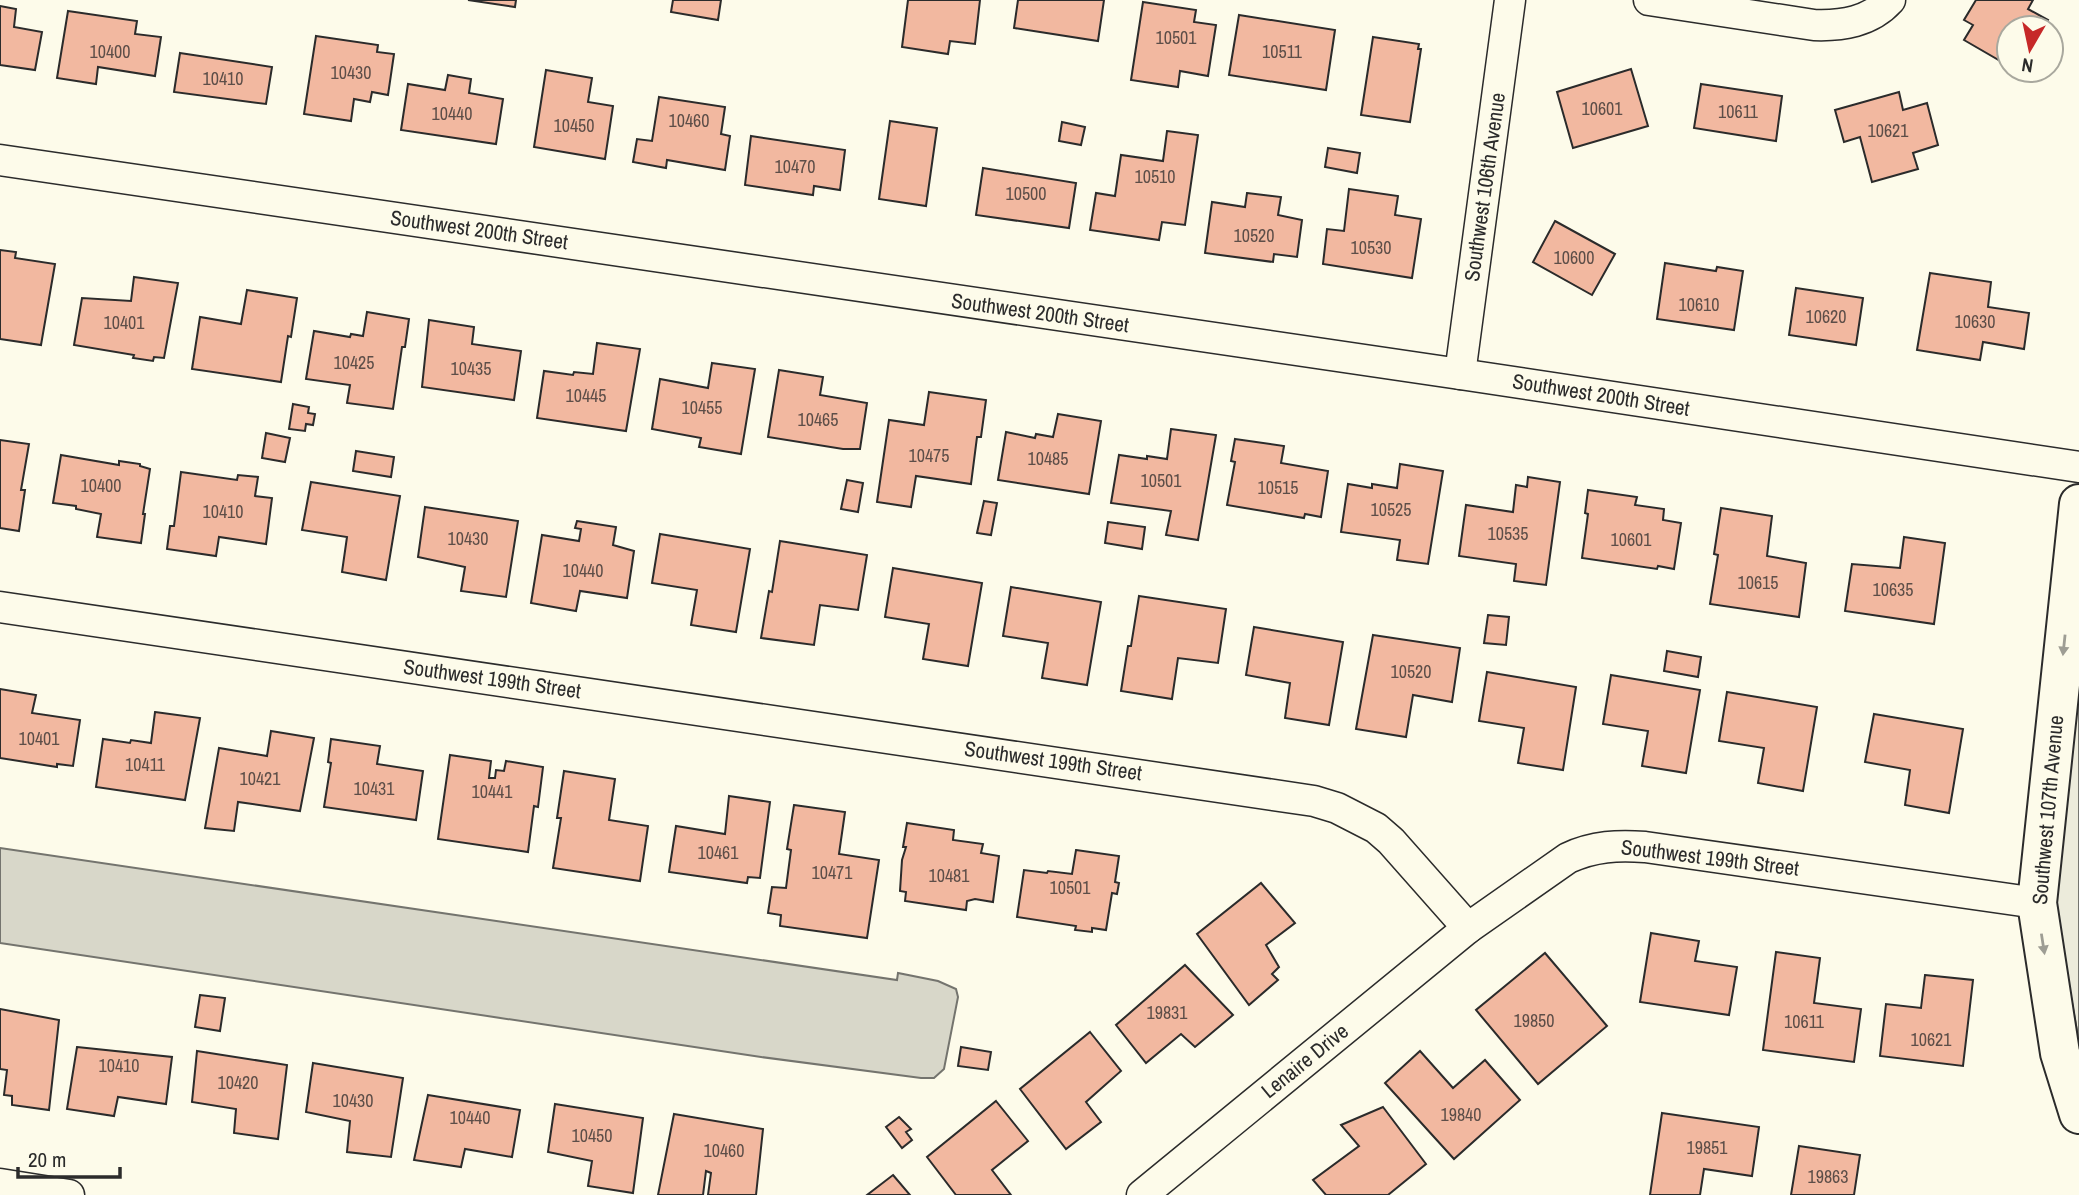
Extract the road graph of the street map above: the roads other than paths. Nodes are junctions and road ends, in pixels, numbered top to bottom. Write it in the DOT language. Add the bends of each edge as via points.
graph roads {
  1 [pos="1510,0"];
  2 [pos="1648,0"];
  3 [pos="1887,3"];
  4 [pos="0,160"];
  5 [pos="1460,374"];
  6 [pos="2079,467"];
  7 [pos="2079,504"];
  8 [pos="0,607"];
  9 [pos="2037,903"];
  10 [pos="1468,928"];
  11 [pos="2079,1114"];
  12 [pos="0,1184"];
  13 [pos="69,1195"];
  14 [pos="1142,1195"];
  1 -- 5 [label="street, Southwest 106th Avenue"];
  2 -- 3 [label="street" via="1833,26 1872,15"];
  4 -- 5 [label="street, Southwest 200th Street"];
  5 -- 6 [label="street, Southwest 200th Street"];
  7 -- 9 [label="main road, Southwest 107th Avenue, one-way"];
  8 -- 10 [label="street, Southwest 199th Street" via="1314,801 1376,828"];
  9 -- 10 [label="street, Southwest 199th Street" via="1623,845 1598,847 1568,858"];
  9 -- 11 [label="main road, Southwest 107th Avenue, one-way" via="2060,1053"];
  10 -- 14 [label="street, Lenaire Drive"];
  12 -- 13 [label="street"];
}
